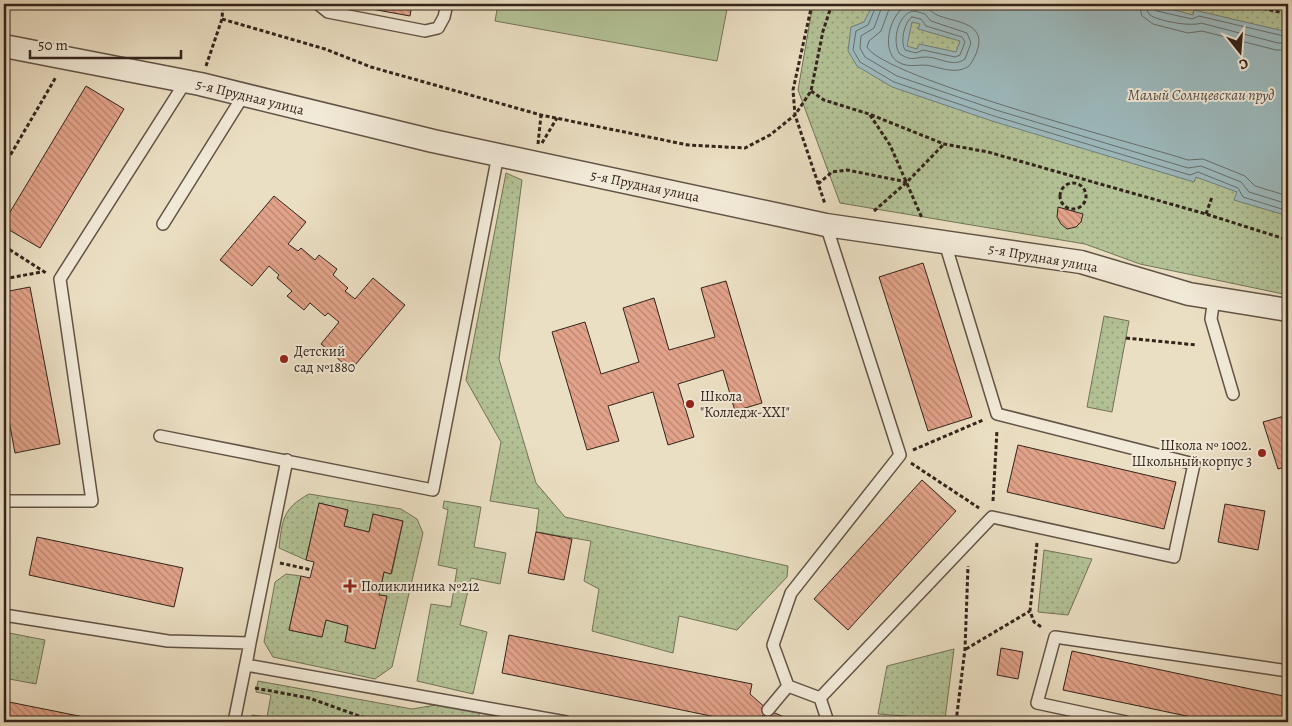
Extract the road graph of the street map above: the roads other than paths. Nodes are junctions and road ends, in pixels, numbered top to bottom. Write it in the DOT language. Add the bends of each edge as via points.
graph roads {
  1 [pos="318,4"];
  2 [pos="447,4"];
  3 [pos="4,46"];
  4 [pos="193,83"];
  5 [pos="243,96"];
  6 [pos="498,155"];
  7 [pos="163,224"];
  8 [pos="829,225"];
  9 [pos="952,243"];
  10 [pos="1214,298"];
  11 [pos="1288,310"];
  12 [pos="1233,394"];
  13 [pos="160,436"];
  14 [pos="287,460"];
  15 [pos="4,501"];
  16 [pos="4,615"];
  17 [pos="246,665"];
  18 [pos="1288,672"];
  19 [pos="788,686"];
  20 [pos="820,698"];
  21 [pos="768,710"];
  22 [pos="234,722"];
  23 [pos="566,722"];
  24 [pos="828,722"];
  25 [pos="1126,722"];
  1 -- 2 [label="lane" via="328,12 425,31 438,28"];
  3 -- 4 [label="street, 5-я Прудная улица"];
  4 -- 5 [label="street, 5-я Прудная улица"];
  4 -- 15 [label="lane" via="60,278 92,502"];
  5 -- 6 [label="street, 5-я Прудная улица"];
  5 -- 7 [label="lane"];
  6 -- 8 [label="street, 5-я Прудная улица"];
  6 -- 14 [label="lane" via="432,490"];
  8 -- 9 [label="street, 5-я Прудная улица"];
  8 -- 19 [label="lane" via="900,455 791,593 773,645"];
  9 -- 10 [label="street, 5-я Прудная улица" via="1081,262 1189,294"];
  9 -- 20 [label="lane" via="948,253 997,414 1194,464 1174,557 992,517"];
  10 -- 11 [label="street, 5-я Прудная улица"];
  10 -- 12 [label="lane" via="1212,319"];
  13 -- 14 [label="lane"];
  14 -- 17 [label="lane"];
  16 -- 17 [label="lane" via="168,641 250,643"];
  17 -- 22 [label="lane"];
  17 -- 23 [label="lane"];
  18 -- 25 [label="lane" via="1055,638 1037,703"];
  19 -- 20 [label="lane"];
  19 -- 21 [label="lane"];
  20 -- 24 [label="lane"];
}
